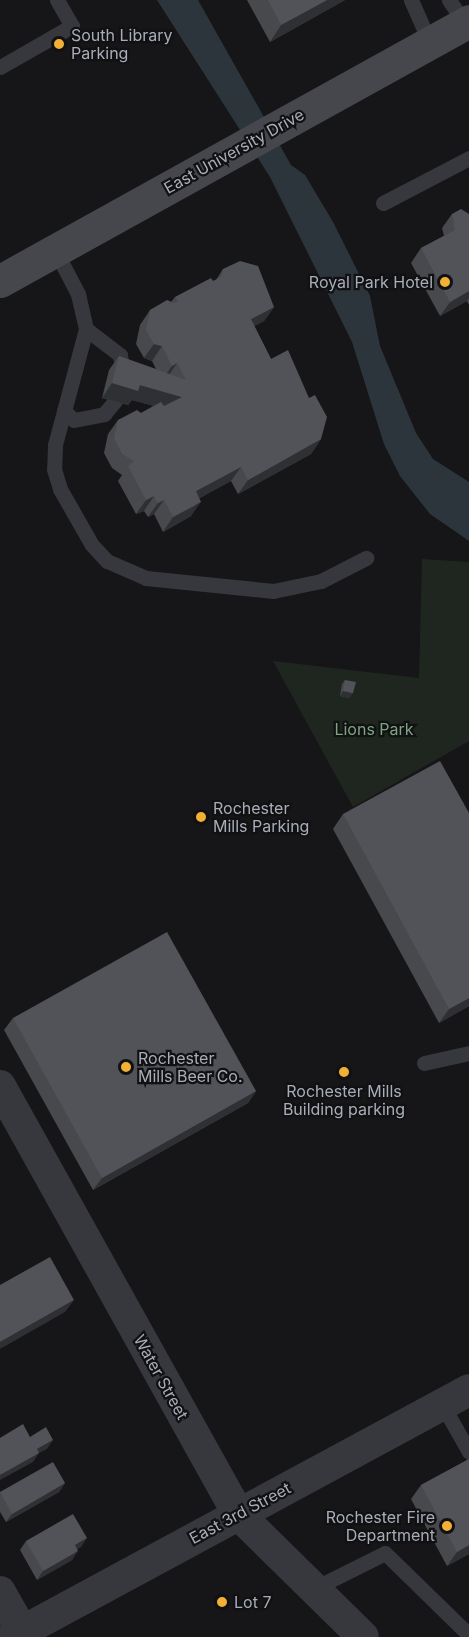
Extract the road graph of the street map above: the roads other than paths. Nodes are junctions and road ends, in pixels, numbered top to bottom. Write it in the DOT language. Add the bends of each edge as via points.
graph roads {
  1 [pos="57,0"];
  2 [pos="411,0"];
  3 [pos="461,15"];
  4 [pos="429,43"];
  5 [pos="0,67"];
  6 [pos="469,158"];
  7 [pos="383,203"];
  8 [pos="55,250"];
  9 [pos="0,281"];
  10 [pos="86,329"];
  11 [pos="123,374"];
  12 [pos="115,401"];
  13 [pos="64,411"];
  14 [pos="366,558"];
  15 [pos="469,1053"];
  16 [pos="424,1063"];
  17 [pos="0,1086"];
  18 [pos="456,1397"];
  19 [pos="469,1452"];
  20 [pos="238,1514"];
  21 [pos="313,1589"];
  22 [pos="0,1592"];
  23 [pos="17,1634"];
  24 [pos="469,1635"];
  25 [pos="363,1637"];
  1 -- 5 [label="lane" via="72,26"];
  2 -- 4 [label="lane"];
  3 -- 4 [label="street, East University Drive"];
  4 -- 8 [label="street, East University Drive"];
  6 -- 7 [label="lane"];
  8 -- 9 [label="street, East University Drive"];
  8 -- 10 [label="lane" via="78,294"];
  10 -- 11 [label="lane" via="120,355"];
  10 -- 13 [label="lane"];
  12 -- 13 [label="lane" via="104,414 74,420"];
  13 -- 14 [label="lane" via="55,445 54,470 60,489 92,545 107,561 126,572 146,578 273,591 321,581"];
  15 -- 16 [label="lane"];
  17 -- 20 [label="street, Water Street"];
  18 -- 19 [label="lane"];
  18 -- 20 [label="street, East 3rd Street"];
  20 -- 21 [label="street, Water Street"];
  20 -- 23 [label="street, East 3rd Street"];
  21 -- 24 [label="lane" via="385,1553"];
  21 -- 25 [label="street, Water Street"];
  22 -- 23 [label="street"];
}
